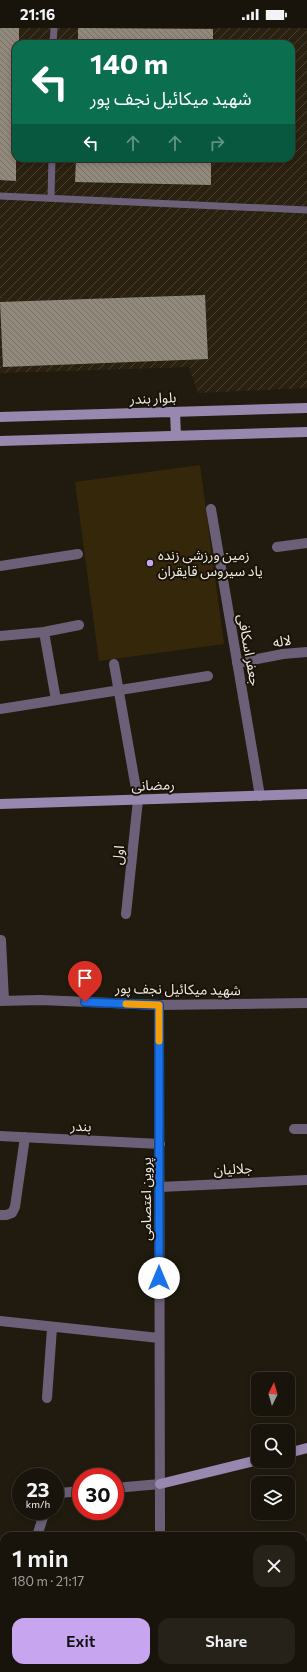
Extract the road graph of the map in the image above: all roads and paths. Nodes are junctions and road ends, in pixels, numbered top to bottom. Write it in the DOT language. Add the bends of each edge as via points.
graph roads {
  1 [pos="54,28"];
  2 [pos="54,40"];
  3 [pos="52,162"];
  4 [pos="0,196"];
  5 [pos="51,197"];
  6 [pos="307,210"];
  7 [pos="307,408"];
  8 [pos="175,412"];
  9 [pos="0,417"];
  10 [pos="307,432"];
  11 [pos="176,436"];
  12 [pos="0,441"];
  13 [pos="211,509"];
  14 [pos="307,543"];
  15 [pos="277,546"];
  16 [pos="78,554"];
  17 [pos="0,566"];
  18 [pos="79,625"];
  19 [pos="44,632"];
  20 [pos="0,636"];
  21 [pos="307,652"];
  22 [pos="237,663"];
  23 [pos="114,664"];
  24 [pos="208,676"];
  25 [pos="119,690"];
  26 [pos="56,700"];
  27 [pos="0,709"];
  28 [pos="307,794"];
  29 [pos="260,796"];
  30 [pos="138,800"];
  31 [pos="0,804"];
  32 [pos="126,914"];
  33 [pos="1,940"];
  34 [pos="2,1001"];
  35 [pos="307,1003"];
  36 [pos="159,1005"];
  37 [pos="294,1128"];
  38 [pos="307,1129"];
  39 [pos="0,1136"];
  40 [pos="25,1137"];
  41 [pos="160,1144"];
  42 [pos="307,1180"];
  43 [pos="160,1187"];
  44 [pos="0,1215"];
  45 [pos="0,1321"];
  46 [pos="52,1328"];
  47 [pos="159,1338"];
  48 [pos="47,1398"];
  49 [pos="307,1448"];
  50 [pos="295,1451"];
  51 [pos="251,1462"];
  52 [pos="160,1484"];
  53 [pos="124,1487"];
  54 [pos="42,1520"];
  55 [pos="38,1532"];
  56 [pos="160,1532"];
  1 -- 2 [label="lane"];
  3 -- 5 [label="lane"];
  4 -- 5 [label="lane"];
  5 -- 6 [label="lane"];
  7 -- 8 [label="main road, بلوار بندر"];
  8 -- 9 [label="main road, بلوار بندر"];
  8 -- 11 [label="main road"];
  10 -- 11 [label="main road"];
  11 -- 12 [label="main road"];
  13 -- 22 [label="street, جعفر اسکافی"];
  14 -- 15 [label="street"];
  16 -- 17 [label="street"];
  18 -- 19 [label="street"];
  19 -- 20 [label="street"];
  19 -- 26 [label="street"];
  21 -- 22 [label="street, لاله"];
  22 -- 29 [label="street, جعفر اسکافی"];
  23 -- 25 [label="street, اول"];
  24 -- 25 [label="street"];
  25 -- 26 [label="street"];
  25 -- 30 [label="street, اول"];
  26 -- 27 [label="street"];
  28 -- 29 [label="main road, رمضانی"];
  29 -- 30 [label="main road, رمضانی"];
  30 -- 31 [label="main road, رمضانی"];
  30 -- 32 [label="street, اول"];
  33 -- 34 [label="street"];
  34 -- 36 [label="street, شهید میکائیل نجف پور"];
  35 -- 36 [label="street, شهید میکائیل نجف پور"];
  36 -- 41 [label="street, پروین اعتصامی"];
  37 -- 38 [label="street"];
  39 -- 40 [label="street, بندر"];
  40 -- 41 [label="street, بندر"];
  40 -- 44 [label="street" via="15,1207 12,1213"];
  41 -- 43 [label="street, پروین اعتصامی"];
  42 -- 43 [label="street, جلالیان"];
  43 -- 47 [label="street, پروین اعتصامی"];
  45 -- 46 [label="street"];
  46 -- 47 [label="street"];
  46 -- 48 [label="street"];
  47 -- 52 [label="street, پروین اعتصامی"];
  49 -- 50 [label="main road"];
  51 -- 52 [label="main road"];
  52 -- 53 [label="street"];
  52 -- 56 [label="street, پروین اعتصامی"];
  54 -- 55 [label="street"];
}
